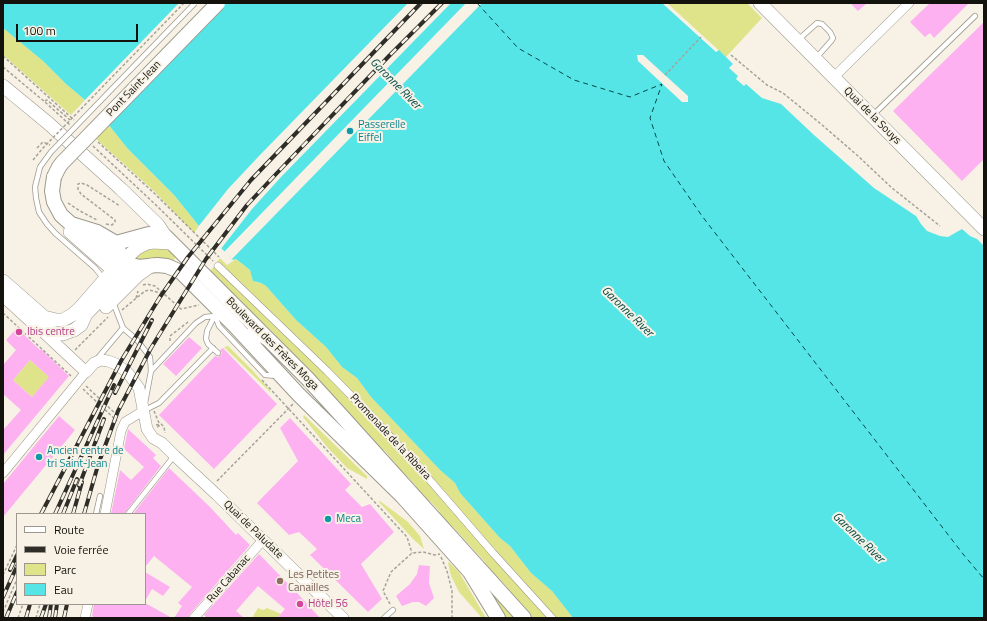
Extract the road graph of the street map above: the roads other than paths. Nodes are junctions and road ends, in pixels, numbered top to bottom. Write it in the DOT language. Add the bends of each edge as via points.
graph roads {
  1 [pos="196,3"];
  2 [pos="207,3"];
  3 [pos="218,3"];
  4 [pos="760,3"];
  5 [pos="772,3"];
  6 [pos="909,3"];
  7 [pos="975,16"];
  8 [pos="800,38"];
  9 [pos="818,56"];
  10 [pos="836,75"];
  11 [pos="3,76"];
  12 [pos="3,86"];
  13 [pos="875,113"];
  14 [pos="47,173"];
  15 [pos="121,189"];
  16 [pos="983,224"];
  17 [pos="170,241"];
  18 [pos="116,243"];
  19 [pos="152,266"];
  20 [pos="218,266"];
  21 [pos="3,282"];
  22 [pos="113,286"];
  23 [pos="3,295"];
  24 [pos="224,308"];
  25 [pos="37,326"];
  26 [pos="245,327"];
  27 [pos="123,328"];
  28 [pos="213,348"];
  29 [pos="279,350"];
  30 [pos="218,353"];
  31 [pos="94,363"];
  32 [pos="151,371"];
  33 [pos="81,379"];
  34 [pos="147,412"];
  35 [pos="162,443"];
  36 [pos="175,456"];
  37 [pos="3,473"];
  38 [pos="100,496"];
  39 [pos="96,513"];
  40 [pos="105,513"];
  41 [pos="129,513"];
  42 [pos="263,540"];
  43 [pos="88,605"];
  44 [pos="393,610"];
  45 [pos="86,618"];
  46 [pos="195,618"];
  47 [pos="343,618"];
  48 [pos="384,618"];
  49 [pos="498,618"];
  50 [pos="524,618"];
  51 [pos="552,618"];
  1 -- 14 [label="lane, bridge" via="45,158"];
  2 -- 14 [label="main road, Pont Saint-Jean" via="56,158"];
  3 -- 14 [label="main road, Pont Saint-Jean, bridge" via="62,163"];
  4 -- 8 [label="main road, Quai de la Souys"];
  5 -- 8 [label="main road, Quai de la Souys"];
  6 -- 10 [label="street"];
  7 -- 13 [label="lane"];
  8 -- 9 [label="main road, Quai de la Souys"];
  8 -- 9 [label="lane" via="817,23 822,24 832,34 832,40"];
  9 -- 10 [label="main road, Quai de la Souys"];
  10 -- 13 [label="main road, Quai de la Souys"];
  11 -- 15 [label="main road" via="99,160"];
  12 -- 15 [label="main road, Boulevard des Frères Moga"];
  13 -- 16 [label="main road, Quai de la Souys"];
  14 -- 18 [label="main road" via="52,186 52,198 61,215 71,224 97,232"];
  14 -- 22 [label="main road, Boulevard des Frères Moga" via="44,185 49,209 70,232 94,241 107,251"];
  14 -- 22 [label="lane" via="35,187 39,212 55,233"];
  15 -- 17 [label="main road, Boulevard des Frères Moga"];
  17 -- 18 [label="main road" via="149,234"];
  17 -- 22 [label="main road" via="147,243 138,248"];
  17 -- 24 [label="main road, Boulevard des Frères Moga"];
  18 -- 22 [label="main road"];
  19 -- 22 [label="main road"];
  19 -- 22 [label="main road, Boulevard des Frères Moga" via="139,267"];
  19 -- 24 [label="main road, Boulevard des Frères Moga" via="167,266 181,272"];
  20 -- 51 [label="street, Promenade de la Ribeira" via="328,371 375,420"];
  21 -- 22 [label="main road" via="44,317 59,320 72,315"];
  22 -- 25 [label="main road" via="74,330 63,334 51,333"];
  22 -- 27 [label="lane"];
  23 -- 25 [label="main road"];
  24 -- 28 [label="lane" via="206,335 208,344"];
  24 -- 29 [label="main road, Boulevard des Frères Moga"];
  24 -- 32 [label="lane" via="196,323"];
  24 -- 49 [label="main road, Boulevard des Frères Moga" via="282,376 402,496 458,557 477,582"];
  25 -- 33 [label="street" via="70,357"];
  26 -- 29 [label="lane" via="256,338"];
  27 -- 31 [label="lane"];
  27 -- 32 [label="lane" via="137,340 150,357"];
  28 -- 30 [label="lane"];
  28 -- 34 [label="lane"];
  29 -- 50 [label="main road, Boulevard des Frères Moga" via="359,434"];
  31 -- 33 [label="street"];
  31 -- 34 [label="street, Quai de Paludate" via="108,361 126,372 139,388"];
  32 -- 34 [label="lane"];
  33 -- 37 [label="street"];
  34 -- 35 [label="street, Quai de Paludate"];
  34 -- 35 [label="street, Quai de Paludate" via="147,429 153,438"];
  34 -- 40 [label="street" via="124,424 118,442"];
  35 -- 36 [label="street, Quai de Paludate"];
  36 -- 41 [label="lane"];
  36 -- 42 [label="street, Quai de Paludate"];
  38 -- 39 [label="lane"];
  42 -- 46 [label="street, Rue Cabanac"];
  42 -- 47 [label="street, Quai de Paludate"];
  43 -- 45 [label="street"];
  44 -- 48 [label="lane"];
}
